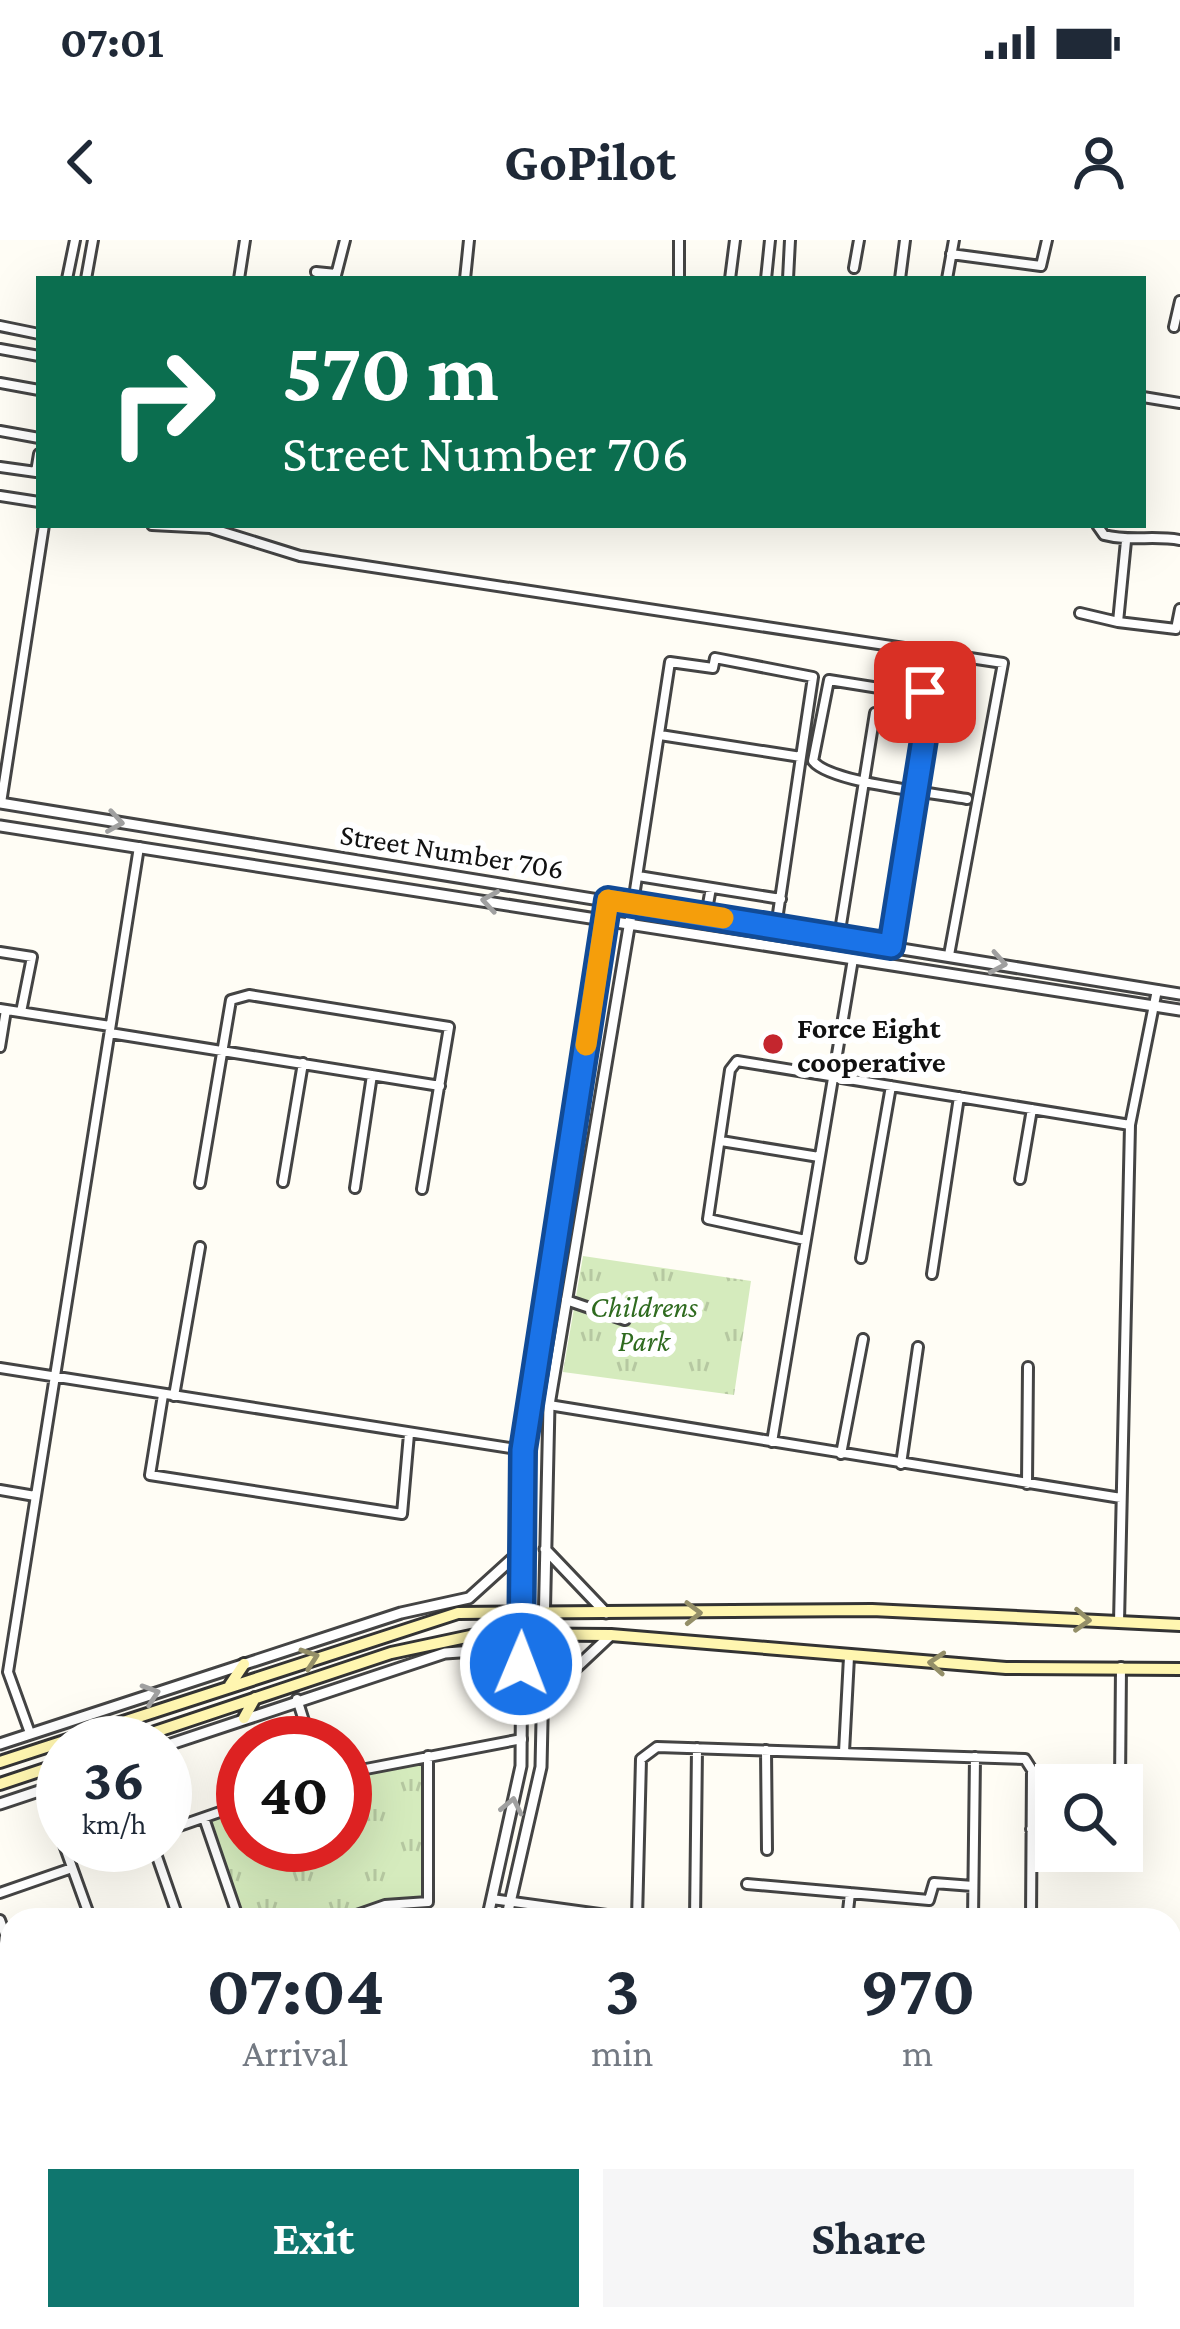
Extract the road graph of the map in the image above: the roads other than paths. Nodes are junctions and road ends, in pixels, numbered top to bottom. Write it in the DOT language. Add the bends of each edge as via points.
graph roads {
  1 [pos="75,240"];
  2 [pos="93,240"];
  3 [pos="245,240"];
  4 [pos="344,240"];
  5 [pos="469,240"];
  6 [pos="679,240"];
  7 [pos="735,240"];
  8 [pos="770,240"];
  9 [pos="790,240"];
  10 [pos="860,240"];
  11 [pos="905,240"];
  12 [pos="954,240"];
  13 [pos="1047,240"];
  14 [pos="951,254"];
  15 [pos="854,268"];
  16 [pos="316,272"];
  17 [pos="68,276"];
  18 [pos="87,276"];
  19 [pos="239,276"];
  20 [pos="336,276"];
  21 [pos="465,276"];
  22 [pos="679,276"];
  23 [pos="730,276"];
  24 [pos="766,276"];
  25 [pos="788,276"];
  26 [pos="899,276"];
  27 [pos="947,276"];
  28 [pos="1180,301"];
  29 [pos="0,326"];
  30 [pos="1174,327"];
  31 [pos="36,333"];
  32 [pos="0,349"];
  33 [pos="36,355"];
  34 [pos="0,383"];
  35 [pos="36,389"];
  36 [pos="1146,398"];
  37 [pos="1180,404"];
  38 [pos="0,431"];
  39 [pos="36,437"];
  40 [pos="0,467"];
  41 [pos="36,472"];
  42 [pos="0,496"];
  43 [pos="36,502"];
  44 [pos="44,528"];
  45 [pos="1099,528"];
  46 [pos="228,529"];
  47 [pos="1180,540"];
  48 [pos="1126,541"];
  49 [pos="1180,609"];
  50 [pos="1080,614"];
  51 [pos="1118,622"];
  52 [pos="875,713"];
  53 [pos="660,735"];
  54 [pos="801,757"];
  55 [pos="865,780"];
  56 [pos="916,790"];
  57 [pos="967,799"];
  58 [pos="1,803"];
  59 [pos="0,826"];
  60 [pos="139,847"];
  61 [pos="638,876"];
  62 [pos="711,888"];
  63 [pos="781,898"];
  64 [pos="608,900"];
  65 [pos="633,903"];
  66 [pos="706,915"];
  67 [pos="605,920"];
  68 [pos="629,924"];
  69 [pos="776,927"];
  70 [pos="838,937"];
  71 [pos="891,946"];
  72 [pos="0,952"];
  73 [pos="949,955"];
  74 [pos="853,959"];
  75 [pos="1157,990"];
  76 [pos="1180,994"];
  77 [pos="1154,1006"];
  78 [pos="3,1010"];
  79 [pos="1180,1010"];
  80 [pos="21,1012"];
  81 [pos="110,1030"];
  82 [pos="0,1048"];
  83 [pos="222,1049"];
  84 [pos="303,1063"];
  85 [pos="372,1075"];
  86 [pos="833,1076"];
  87 [pos="440,1086"];
  88 [pos="891,1086"];
  89 [pos="958,1097"];
  90 [pos="1032,1109"];
  91 [pos="1130,1125"];
  92 [pos="721,1141"];
  93 [pos="819,1157"];
  94 [pos="1021,1179"];
  95 [pos="283,1182"];
  96 [pos="200,1183"];
  97 [pos="355,1188"];
  98 [pos="422,1189"];
  99 [pos="806,1240"];
  100 [pos="200,1247"];
  101 [pos="861,1258"];
  102 [pos="932,1274"];
  103 [pos="566,1300"];
  104 [pos="626,1320"];
  105 [pos="863,1339"];
  106 [pos="918,1347"];
  107 [pos="1028,1366"];
  108 [pos="0,1368"];
  109 [pos="54,1377"];
  110 [pos="163,1395"];
  111 [pos="175,1396"];
  112 [pos="549,1405"];
  113 [pos="409,1434"];
  114 [pos="772,1442"];
  115 [pos="523,1450"];
  116 [pos="842,1454"];
  117 [pos="902,1464"];
  118 [pos="1028,1484"];
  119 [pos="0,1490"];
  120 [pos="35,1496"];
  121 [pos="1121,1498"];
  122 [pos="523,1549"];
  123 [pos="545,1549"];
  124 [pos="522,1608"];
  125 [pos="544,1610"];
  126 [pos="606,1612"];
  127 [pos="1119,1622"];
  128 [pos="1180,1625"];
  129 [pos="521,1633"];
  130 [pos="544,1633"];
  131 [pos="611,1635"];
  132 [pos="849,1657"];
  133 [pos="244,1664"];
  134 [pos="1121,1666"];
  135 [pos="1180,1669"];
  136 [pos="230,1685"];
  137 [pos="521,1696"];
  138 [pos="255,1698"];
  139 [pos="544,1698"];
  140 [pos="297,1699"];
  141 [pos="245,1716"];
  142 [pos="250,1716"];
  143 [pos="302,1716"];
  144 [pos="192,1719"];
  145 [pos="30,1732"];
  146 [pos="522,1739"];
  147 [pos="0,1744"];
  148 [pos="697,1748"];
  149 [pos="766,1750"];
  150 [pos="844,1752"];
  151 [pos="428,1756"];
  152 [pos="975,1756"];
  153 [pos="0,1762"];
  154 [pos="1120,1764"];
  155 [pos="372,1767"];
  156 [pos="36,1772"];
  157 [pos="0,1784"];
  158 [pos="36,1793"];
  159 [pos="0,1804"];
  160 [pos="216,1814"];
  161 [pos="204,1818"];
  162 [pos="192,1822"];
  163 [pos="1031,1829"];
  164 [pos="1035,1829"];
  165 [pos="767,1850"];
  166 [pos="61,1872"];
  167 [pos="74,1872"];
  168 [pos="162,1872"];
  169 [pos="747,1884"];
  170 [pos="973,1886"];
  171 [pos="0,1893"];
  172 [pos="850,1893"];
  173 [pos="492,1898"];
  174 [pos="511,1901"];
  175 [pos="87,1908"];
  176 [pos="175,1908"];
  177 [pos="235,1908"];
  178 [pos="376,1908"];
  179 [pos="490,1908"];
  180 [pos="509,1908"];
  181 [pos="559,1908"];
  182 [pos="640,1908"];
  183 [pos="695,1908"];
  184 [pos="848,1908"];
  185 [pos="973,1908"];
  186 [pos="1030,1908"];
  1 -- 17 [label="street"];
  2 -- 18 [label="street"];
  3 -- 19 [label="street"];
  4 -- 20 [label="street"];
  5 -- 21 [label="street"];
  6 -- 22 [label="street"];
  7 -- 23 [label="street"];
  8 -- 24 [label="street"];
  9 -- 25 [label="street"];
  10 -- 15 [label="street"];
  11 -- 26 [label="street"];
  12 -- 14 [label="street"];
  13 -- 14 [label="street" via="1041,266"];
  14 -- 27 [label="street"];
  16 -- 20 [label="street"];
  28 -- 30 [label="street"];
  29 -- 31 [label="street"];
  32 -- 33 [label="street"];
  34 -- 35 [label="street"];
  36 -- 37 [label="street"];
  38 -- 39 [label="street"];
  40 -- 41 [label="street"];
  42 -- 43 [label="street"];
  44 -- 58 [label="street"];
  45 -- 48 [label="street"];
  46 -- 73 [label="street" via="300,556 1004,663"];
  47 -- 48 [label="street"];
  48 -- 51 [label="street"];
  49 -- 51 [label="street" via="1176,628"];
  50 -- 51 [label="street"];
  52 -- 55 [label="street"];
  53 -- 54 [label="street"];
  53 -- 54 [label="street" via="670,662 713,668 715,658 812,676"];
  53 -- 61 [label="street"];
  54 -- 63 [label="street"];
  55 -- 56 [label="street"];
  55 -- 56 [label="street" via="820,770 813,761 829,680 929,696"];
  55 -- 70 [label="street"];
  56 -- 57 [label="street"];
  56 -- 71 [label="street"];
  58 -- 64 [label="street, Street Number 706, one-way"];
  59 -- 60 [label="street"];
  67 -- 60 [label="street, one-way"];
  60 -- 81 [label="street"];
  61 -- 62 [label="street"];
  61 -- 65 [label="street"];
  62 -- 63 [label="street"];
  62 -- 66 [label="street"];
  63 -- 69 [label="street"];
  64 -- 65 [label="street, Street Number 706"];
  64 -- 67 [label="street"];
  65 -- 66 [label="street, Street Number 706"];
  65 -- 68 [label="street"];
  66 -- 69 [label="street, Street Number 706"];
  67 -- 68 [label="street"];
  67 -- 115 [label="street"];
  68 -- 74 [label="street"];
  68 -- 103 [label="street"];
  69 -- 70 [label="street, Street Number 706"];
  70 -- 71 [label="street, Street Number 706"];
  71 -- 73 [label="street, Street Number 706"];
  72 -- 80 [label="street" via="32,957"];
  73 -- 75 [label="street, Street Number 706, one-way"];
  74 -- 77 [label="street"];
  74 -- 86 [label="street"];
  75 -- 76 [label="street, Street Number 706"];
  75 -- 77 [label="street"];
  77 -- 79 [label="street"];
  77 -- 91 [label="street"];
  78 -- 80 [label="street"];
  78 -- 82 [label="street"];
  80 -- 81 [label="street"];
  81 -- 83 [label="street"];
  81 -- 109 [label="street"];
  83 -- 84 [label="street"];
  83 -- 87 [label="street" via="231,1000 239,995 440,1024 452,1036"];
  83 -- 96 [label="street"];
  84 -- 85 [label="street"];
  84 -- 95 [label="street"];
  85 -- 87 [label="street"];
  85 -- 97 [label="street"];
  86 -- 88 [label="street"];
  86 -- 92 [label="street" via="737,1061"];
  86 -- 93 [label="street"];
  87 -- 98 [label="street"];
  88 -- 89 [label="street"];
  88 -- 101 [label="street"];
  89 -- 90 [label="street"];
  89 -- 102 [label="street"];
  90 -- 91 [label="street"];
  90 -- 94 [label="street"];
  91 -- 121 [label="street"];
  92 -- 93 [label="street"];
  92 -- 99 [label="street" via="708,1219"];
  93 -- 99 [label="street"];
  99 -- 114 [label="street"];
  100 -- 111 [label="street"];
  103 -- 104 [label="street"];
  103 -- 112 [label="street"];
  105 -- 116 [label="street"];
  106 -- 117 [label="street"];
  107 -- 118 [label="street"];
  108 -- 109 [label="street"];
  109 -- 110 [label="street"];
  109 -- 120 [label="street"];
  110 -- 111 [label="street"];
  110 -- 113 [label="street" via="150,1475 401,1514"];
  111 -- 113 [label="street"];
  112 -- 114 [label="street"];
  112 -- 123 [label="street"];
  113 -- 115 [label="street"];
  114 -- 116 [label="street"];
  115 -- 122 [label="street"];
  116 -- 117 [label="street"];
  117 -- 118 [label="street"];
  118 -- 121 [label="street"];
  119 -- 120 [label="street"];
  120 -- 145 [label="street" via="8,1672"];
  121 -- 127 [label="street"];
  122 -- 124 [label="street"];
  122 -- 133 [label="street" via="469,1598"];
  123 -- 125 [label="street"];
  123 -- 126 [label="street"];
  124 -- 125 [label="main road"];
  124 -- 129 [label="street"];
  136 -- 124 [label="main road, one-way" via="417,1622"];
  125 -- 126 [label="main road"];
  125 -- 130 [label="street"];
  126 -- 127 [label="main road, one-way" via="872,1610"];
  127 -- 128 [label="main road"];
  129 -- 130 [label="main road"];
  129 -- 137 [label="street"];
  129 -- 138 [label="main road" via="430,1642"];
  130 -- 131 [label="main road"];
  130 -- 139 [label="street"];
  131 -- 132 [label="main road"];
  131 -- 139 [label="street"];
  134 -- 132 [label="main road, one-way"];
  132 -- 150 [label="street"];
  133 -- 136 [label="main road"];
  145 -- 133 [label="street, one-way"];
  134 -- 135 [label="main road"];
  134 -- 154 [label="street"];
  136 -- 153 [label="main road"];
  137 -- 140 [label="street" via="470,1650"];
  137 -- 146 [label="street"];
  138 -- 141 [label="main road"];
  138 -- 144 [label="main road"];
  139 -- 174 [label="street" via="541,1767"];
  140 -- 142 [label="street"];
  140 -- 143 [label="street"];
  145 -- 147 [label="street"];
  146 -- 151 [label="street"];
  173 -- 146 [label="street, one-way"];
  148 -- 149 [label="street"];
  148 -- 182 [label="street" via="657,1747 641,1759"];
  148 -- 183 [label="street"];
  149 -- 150 [label="street"];
  149 -- 165 [label="street"];
  150 -- 152 [label="street"];
  151 -- 155 [label="street"];
  151 -- 178 [label="street" via="428,1902"];
  152 -- 163 [label="street" via="1028,1762"];
  152 -- 170 [label="street"];
  156 -- 157 [label="main road"];
  158 -- 159 [label="street"];
  160 -- 161 [label="street"];
  161 -- 162 [label="street"];
  161 -- 177 [label="street"];
  163 -- 164 [label="street"];
  163 -- 186 [label="street"];
  166 -- 171 [label="street"];
  167 -- 175 [label="street"];
  168 -- 176 [label="street"];
  169 -- 172 [label="street"];
  170 -- 172 [label="street" via="934,1883 928,1900"];
  170 -- 185 [label="street"];
  172 -- 184 [label="street"];
  173 -- 174 [label="street"];
  173 -- 179 [label="street"];
  174 -- 180 [label="street"];
  174 -- 181 [label="street"];
}
